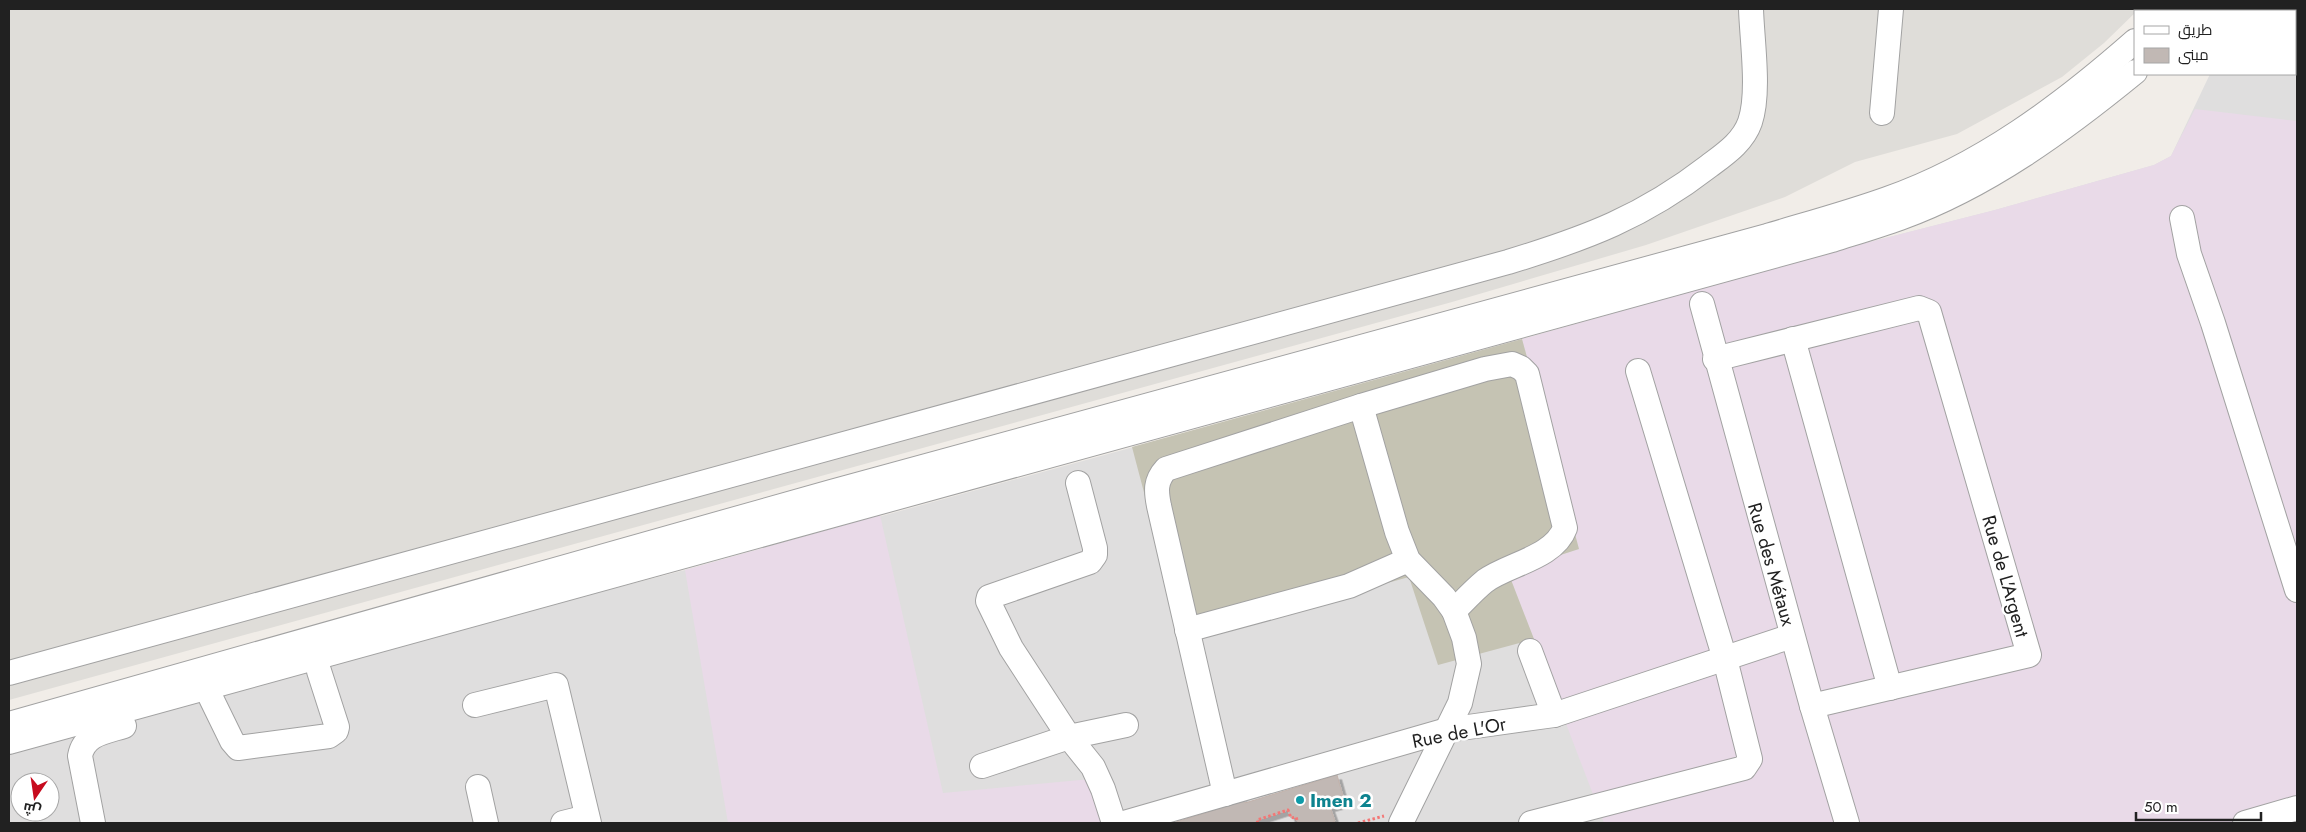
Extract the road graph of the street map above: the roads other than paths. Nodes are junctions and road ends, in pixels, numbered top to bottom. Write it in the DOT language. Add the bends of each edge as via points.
graph roads {
  1 [pos="1751,9"];
  2 [pos="1890,9"];
  3 [pos="2134,42"];
  4 [pos="2134,73"];
  5 [pos="1882,113"];
  6 [pos="2182,218"];
  7 [pos="1702,304"];
  8 [pos="1793,339"];
  9 [pos="1715,358"];
  10 [pos="1638,371"];
  11 [pos="1361,406"];
  12 [pos="1078,483"];
  13 [pos="1408,560"];
  14 [pos="2297,590"];
  15 [pos="1454,611"];
  16 [pos="1187,630"];
  17 [pos="1792,636"];
  18 [pos="1530,651"];
  19 [pos="1725,659"];
  20 [pos="9,673"];
  21 [pos="1890,688"];
  22 [pos="211,698"];
  23 [pos="475,705"];
  24 [pos="1812,706"];
  25 [pos="1554,715"];
  26 [pos="9,724"];
  27 [pos="1126,725"];
  28 [pos="1447,730"];
  29 [pos="1069,737"];
  30 [pos="9,742"];
  31 [pos="982,766"];
  32 [pos="478,787"];
  33 [pos="1225,794"];
  34 [pos="2297,808"];
  35 [pos="588,820"];
  36 [pos="93,823"];
  37 [pos="486,823"];
  38 [pos="562,823"];
  39 [pos="1114,823"];
  40 [pos="1124,823"];
  41 [pos="1401,823"];
  42 [pos="1531,823"];
  43 [pos="1847,823"];
  44 [pos="2245,823"];
  1 -- 20 [label="street" via="1754,106 1750,124 1740,140 1681,188 1632,217 1579,240 919,425"];
  2 -- 5 [label="street"];
  3 -- 26 [label="street" via="2082,88 2012,138 1941,176 1887,199 1767,236 822,495"];
  4 -- 30 [label="street" via="2085,113 2025,155 1962,190 1902,217 1832,240"];
  6 -- 14 [label="street" via="2188,254"];
  7 -- 9 [label="street, Rue des Métaux"];
  8 -- 9 [label="street"];
  8 -- 21 [label="street"];
  8 -- 21 [label="street, Rue de L'Argent" via="1919,308 1929,312 2029,655"];
  9 -- 17 [label="street, Rue des Métaux"];
  10 -- 19 [label="street"];
  11 -- 13 [label="street"];
  11 -- 15 [label="street" via="1485,369 1512,364 1527,374 1565,528 1562,537 1530,560 1486,580"];
  11 -- 16 [label="street" via="1166,469 1158,479 1159,506"];
  12 -- 29 [label="street" via="1095,548 1090,562 988,599 1011,648"];
  13 -- 15 [label="street"];
  13 -- 16 [label="street" via="1349,586"];
  15 -- 28 [label="street" via="1469,664 1460,703"];
  16 -- 33 [label="street"];
  17 -- 19 [label="street, Rue de L'Or"];
  17 -- 24 [label="street, Rue des Métaux"];
  18 -- 25 [label="street"];
  19 -- 25 [label="street, Rue de L'Or"];
  19 -- 42 [label="street" via="1750,759 1744,768"];
  21 -- 24 [label="street, Rue de L'Argent"];
  22 -- 22 [label="street" via="323,669 336,732 329,736 238,748"];
  22 -- 36 [label="street" via="88,738 80,756"];
  23 -- 35 [label="street" via="556,685"];
  24 -- 43 [label="street, Rue des Métaux"];
  25 -- 28 [label="street, Rue de L'Or"];
  27 -- 29 [label="street"];
  28 -- 33 [label="street, Rue de L'Or"];
  28 -- 41 [label="street"];
  29 -- 31 [label="street"];
  29 -- 39 [label="street" via="1093,767"];
  32 -- 37 [label="street"];
  33 -- 40 [label="street, Rue de L'Or"];
  34 -- 44 [label="street"];
  35 -- 38 [label="street"];
}
